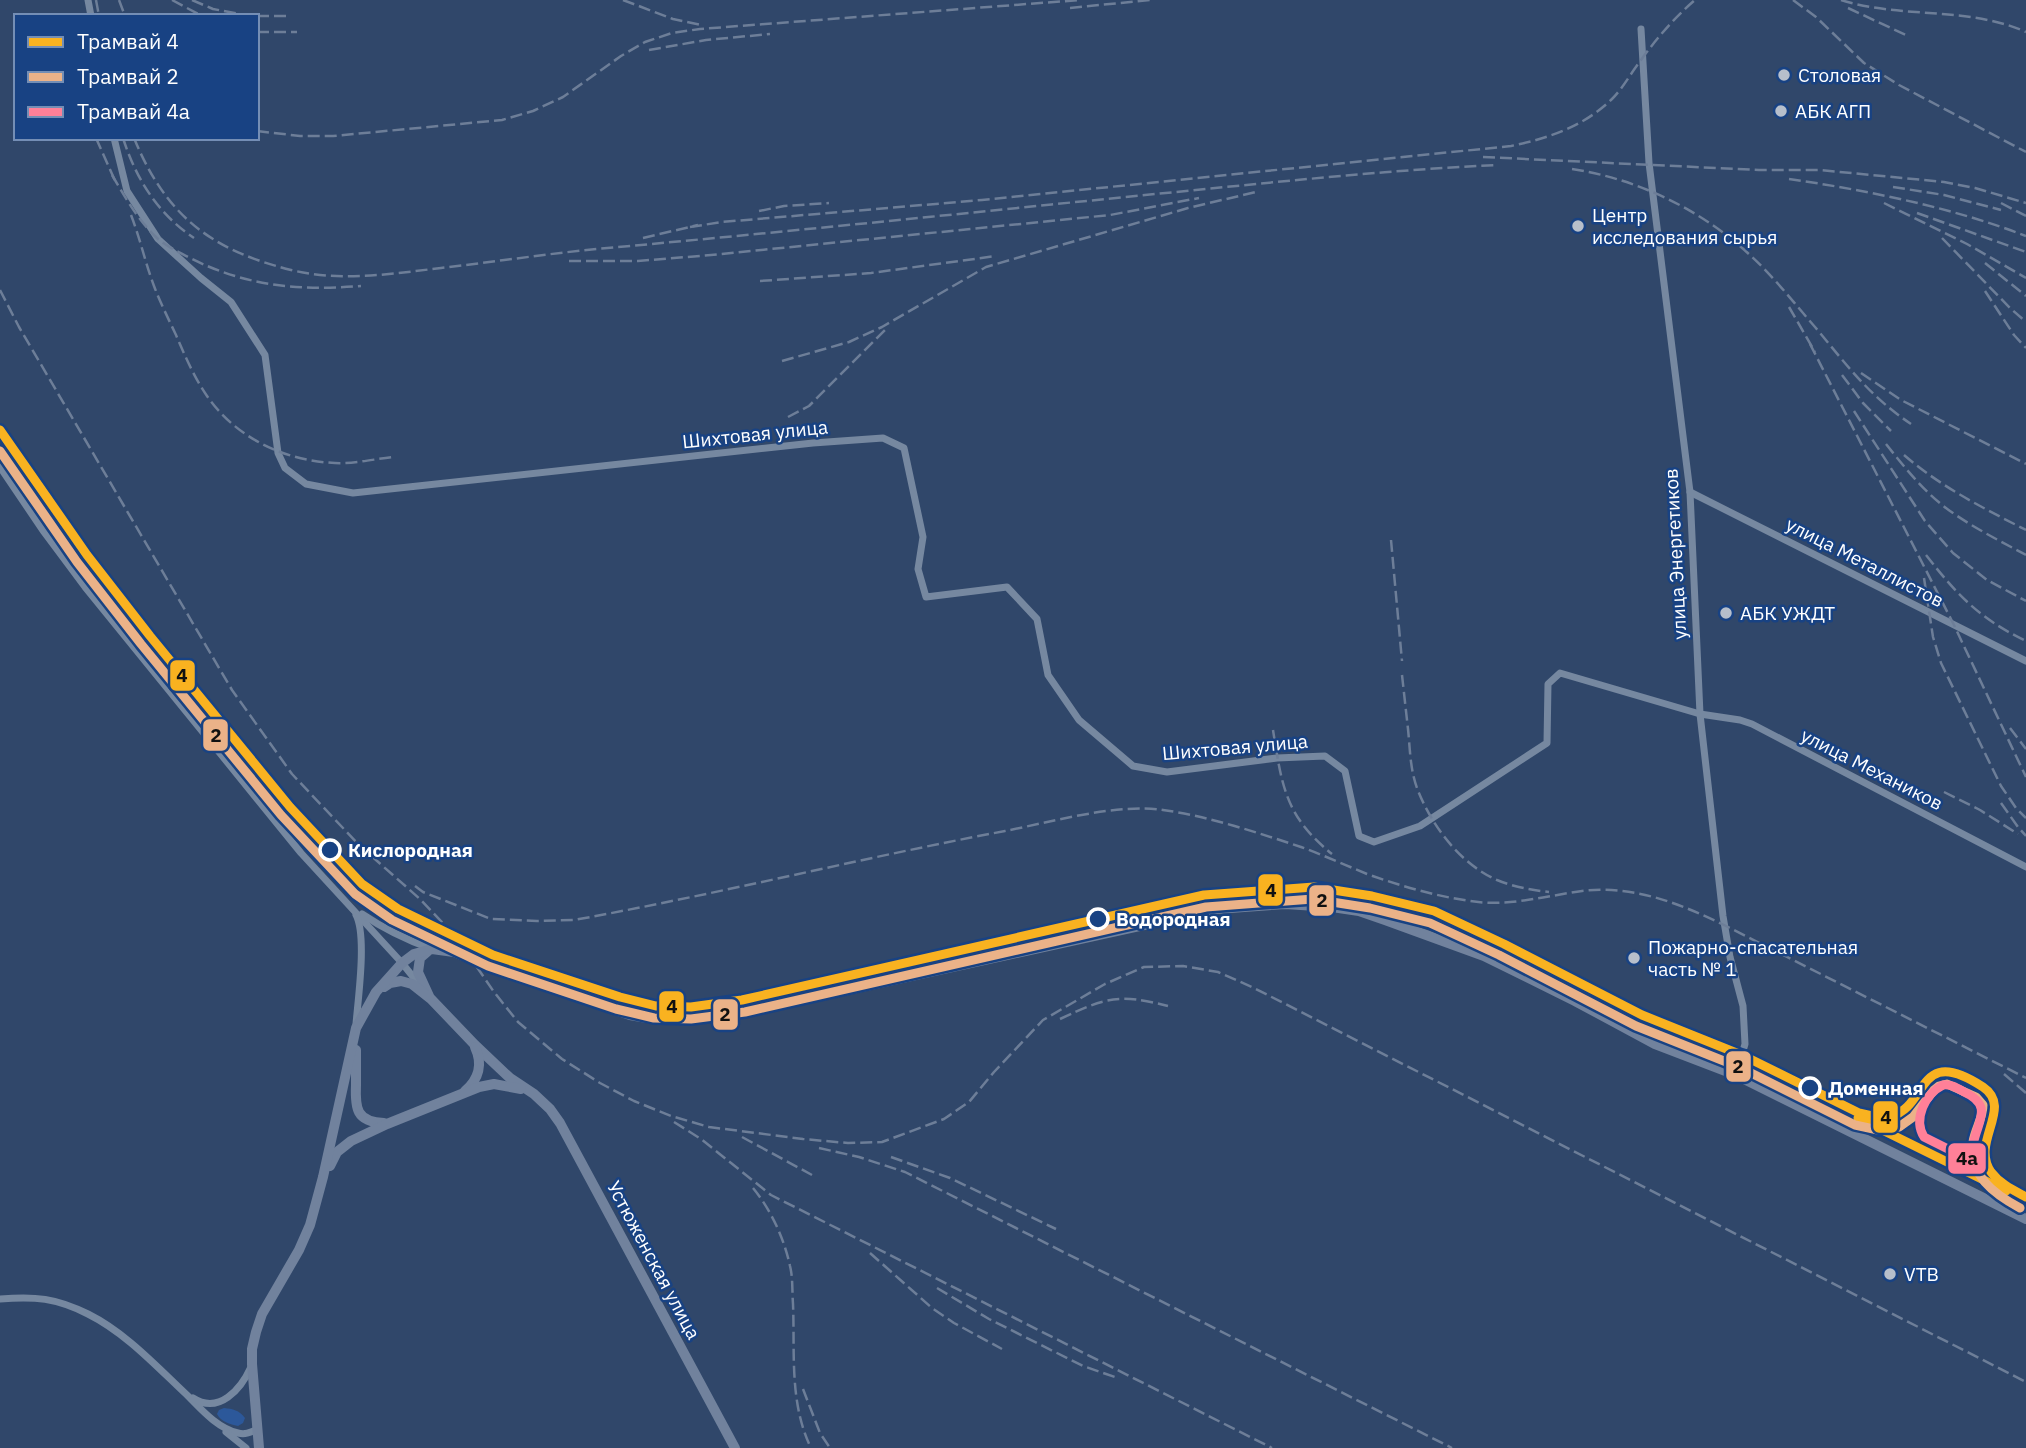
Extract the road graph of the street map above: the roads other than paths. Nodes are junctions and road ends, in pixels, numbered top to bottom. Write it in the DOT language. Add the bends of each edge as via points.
graph roads {
  1 [pos="1641,29"];
  2 [pos="114,140"];
  3 [pos="0,467"];
  4 [pos="1690,492"];
  5 [pos="2026,661"];
  6 [pos="1700,714"];
  7 [pos="2026,867"];
  8 [pos="350,905"];
  9 [pos="432,949"];
  10 [pos="402,963"];
  11 [pos="376,992"];
  12 [pos="430,999"];
  13 [pos="356,1028"];
  14 [pos="475,1045"];
  15 [pos="1736,1075"];
  16 [pos="534,1094"];
  17 [pos="460,1095"];
  18 [pos="387,1124"];
  19 [pos="323,1177"];
  20 [pos="2026,1220"];
  21 [pos="0,1299"];
  22 [pos="252,1364"];
  23 [pos="178,1388"];
  24 [pos="213,1420"];
  25 [pos="258,1429"];
  26 [pos="246,1448"];
  27 [pos="259,1448"];
  28 [pos="735,1448"];
  1 -- 4 [label="street, улица Энергетиков" via="1649,163"];
  2 -- 6 [label="street, Шихтовая улица" via="127,191 158,239 231,302 265,355 278,453 285,468 306,484 353,493 883,438 904,448 923,537 918,569 926,597 1007,587 1037,619 1048,675 1079,720 1133,766 1167,772 1325,756 1345,771 1359,836 1374,842 1420,826 1547,743 1548,684 1560,673"];
  3 -- 8 [label="street" via="85,587 301,853"];
  4 -- 5 [label="street, улица Металлистов"];
  4 -- 6 [label="street, улица Энергетиков"];
  6 -- 7 [label="street, улица Механиков" via="1752,724"];
  6 -- 15 [label="street, улица Энергетиков" via="1723,916 1743,1006 1745,1044"];
  8 -- 9 [label="street" via="380,926"];
  8 -- 10 [label="street"];
  8 -- 13 [label="street" via="360,930"];
  9 -- 10 [label="main road"];
  9 -- 12 [label="main road" via="420,958 418,972"];
  9 -- 15 [label="main road" via="454,952 618,1012 689,1021 1217,909 1285,904 1332,907 1359,911 1484,956 1655,1044"];
  10 -- 11 [label="main road"];
  10 -- 12 [label="street"];
  11 -- 12 [label="main road" via="401,981"];
  11 -- 13 [label="main road"];
  12 -- 14 [label="main road"];
  13 -- 18 [label="main road" via="355,1105 366,1119"];
  13 -- 19 [label="main road"];
  14 -- 16 [label="main road, Устюженская улица"];
  14 -- 17 [label="main road" via="481,1064 470,1087"];
  15 -- 20 [label="main road"];
  16 -- 17 [label="main road" via="494,1084"];
  16 -- 28 [label="main road, Устюженская улица" via="566,1133"];
  17 -- 18 [label="main road"];
  18 -- 19 [label="main road" via="337,1152"];
  19 -- 22 [label="main road" via="299,1250 262,1314"];
  21 -- 23 [label="street" via="56,1300 91,1315 130,1342"];
  22 -- 23 [label="street" via="237,1391 212,1404"];
  22 -- 25 [label="main road"];
  23 -- 24 [label="street"];
  24 -- 25 [label="street" via="236,1433"];
  24 -- 26 [label="street"];
  25 -- 27 [label="main road"];
}
